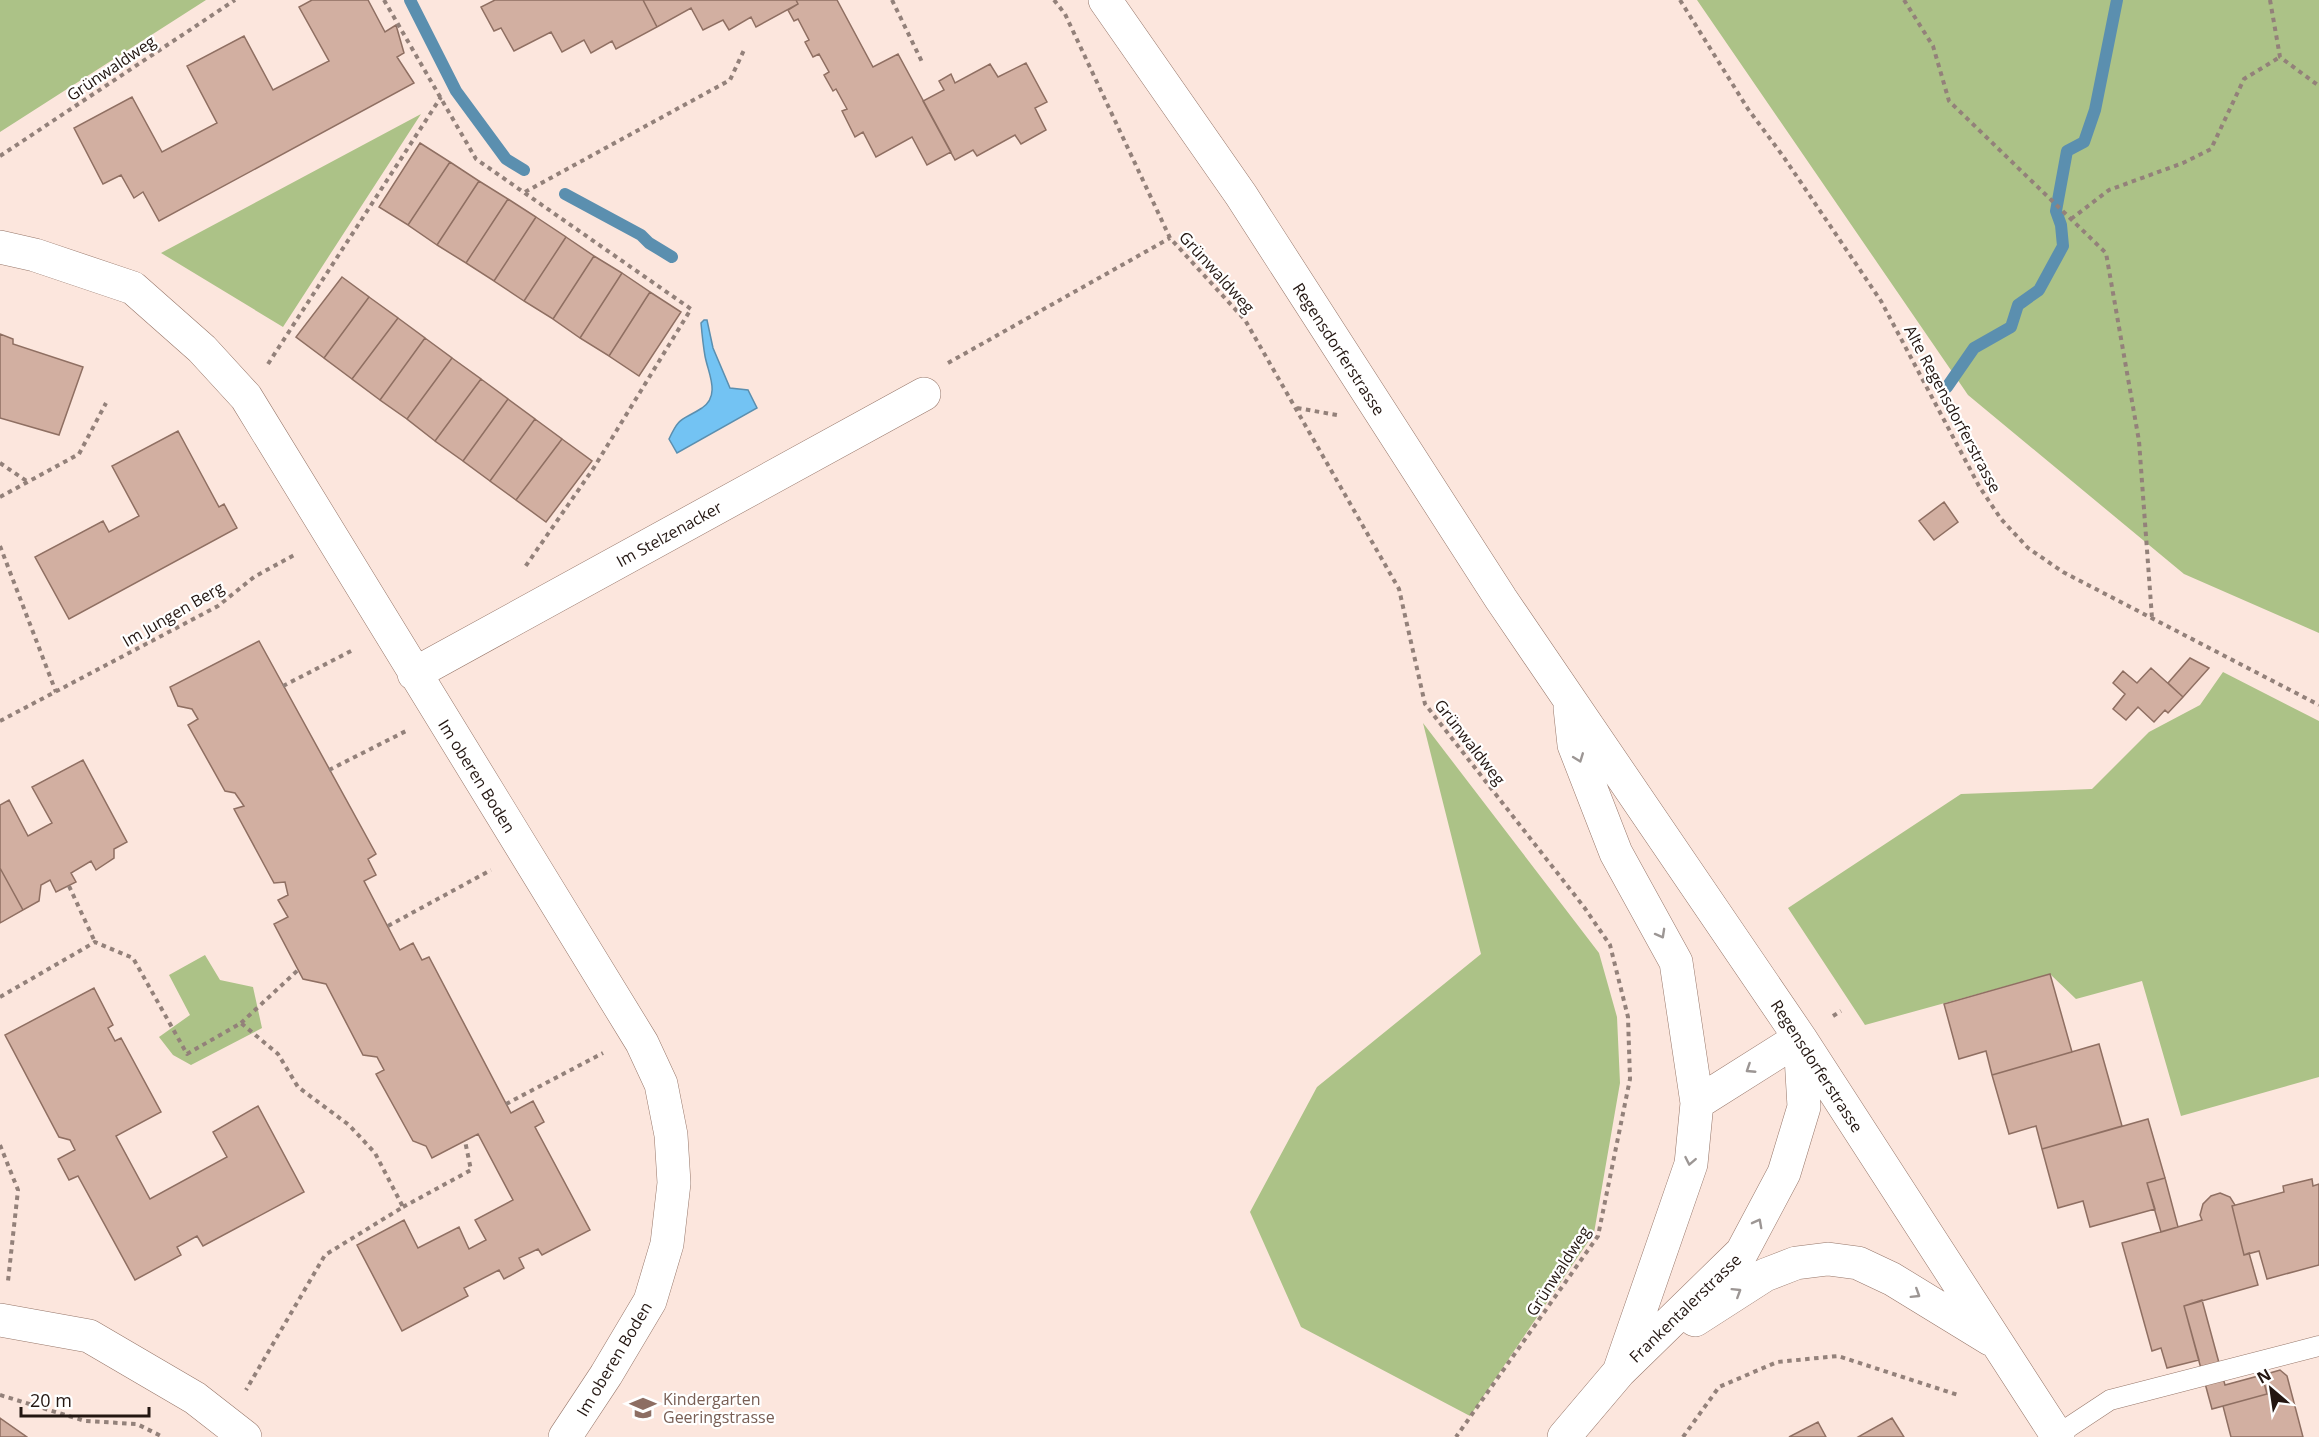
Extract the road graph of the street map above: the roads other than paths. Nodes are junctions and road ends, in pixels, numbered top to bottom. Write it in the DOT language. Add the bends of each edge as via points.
graph roads {
  1 [pos="1105,0"];
  2 [pos="0,247"];
  3 [pos="924,394"];
  4 [pos="414,674"];
  5 [pos="1569,700"];
  6 [pos="1800,1038"];
  7 [pos="1697,1103"];
  8 [pos="3,1320"];
  9 [pos="2000,1345"];
  10 [pos="2319,1346"];
  11 [pos="1619,1372"];
  12 [pos="236,1430"];
  13 [pos="2058,1436"];
  14 [pos="565,1437"];
  15 [pos="1564,1437"];
  1 -- 5 [label="main road, Regensdorferstrasse" via="1241,195"];
  2 -- 4 [label="main road, Im oberen Boden" via="133,288 202,349 246,397"];
  3 -- 4 [label="main road, Im Stelzenacker"];
  4 -- 14 [label="main road, Im oberen Boden" via="642,1043 661,1084 671,1135 674,1183 667,1244 650,1301"];
  5 -- 6 [label="main road, Regensdorferstrasse"];
  5 -- 7 [label="main road, Regensdorferstrasse, one-way" via="1574,745 1616,853 1676,962"];
  6 -- 7 [label="main road, one-way"];
  6 -- 9 [label="main road, Regensdorferstrasse"];
  11 -- 6 [label="main road, Frankentalerstrasse, one-way" via="1742,1252 1785,1173 1804,1107"];
  7 -- 11 [label="main road, Frankentalerstrasse, one-way" via="1691,1164"];
  8 -- 12 [label="main road" via="89,1336 195,1398"];
  11 -- 9 [label="main road, one-way" via="1765,1275 1796,1263 1828,1259 1858,1263 1892,1279"];
  9 -- 13 [label="main road, Regensdorferstrasse"];
  10 -- 13 [label="lane" via="2110,1400"];
  11 -- 15 [label="main road, Frankentalerstrasse"];
}
